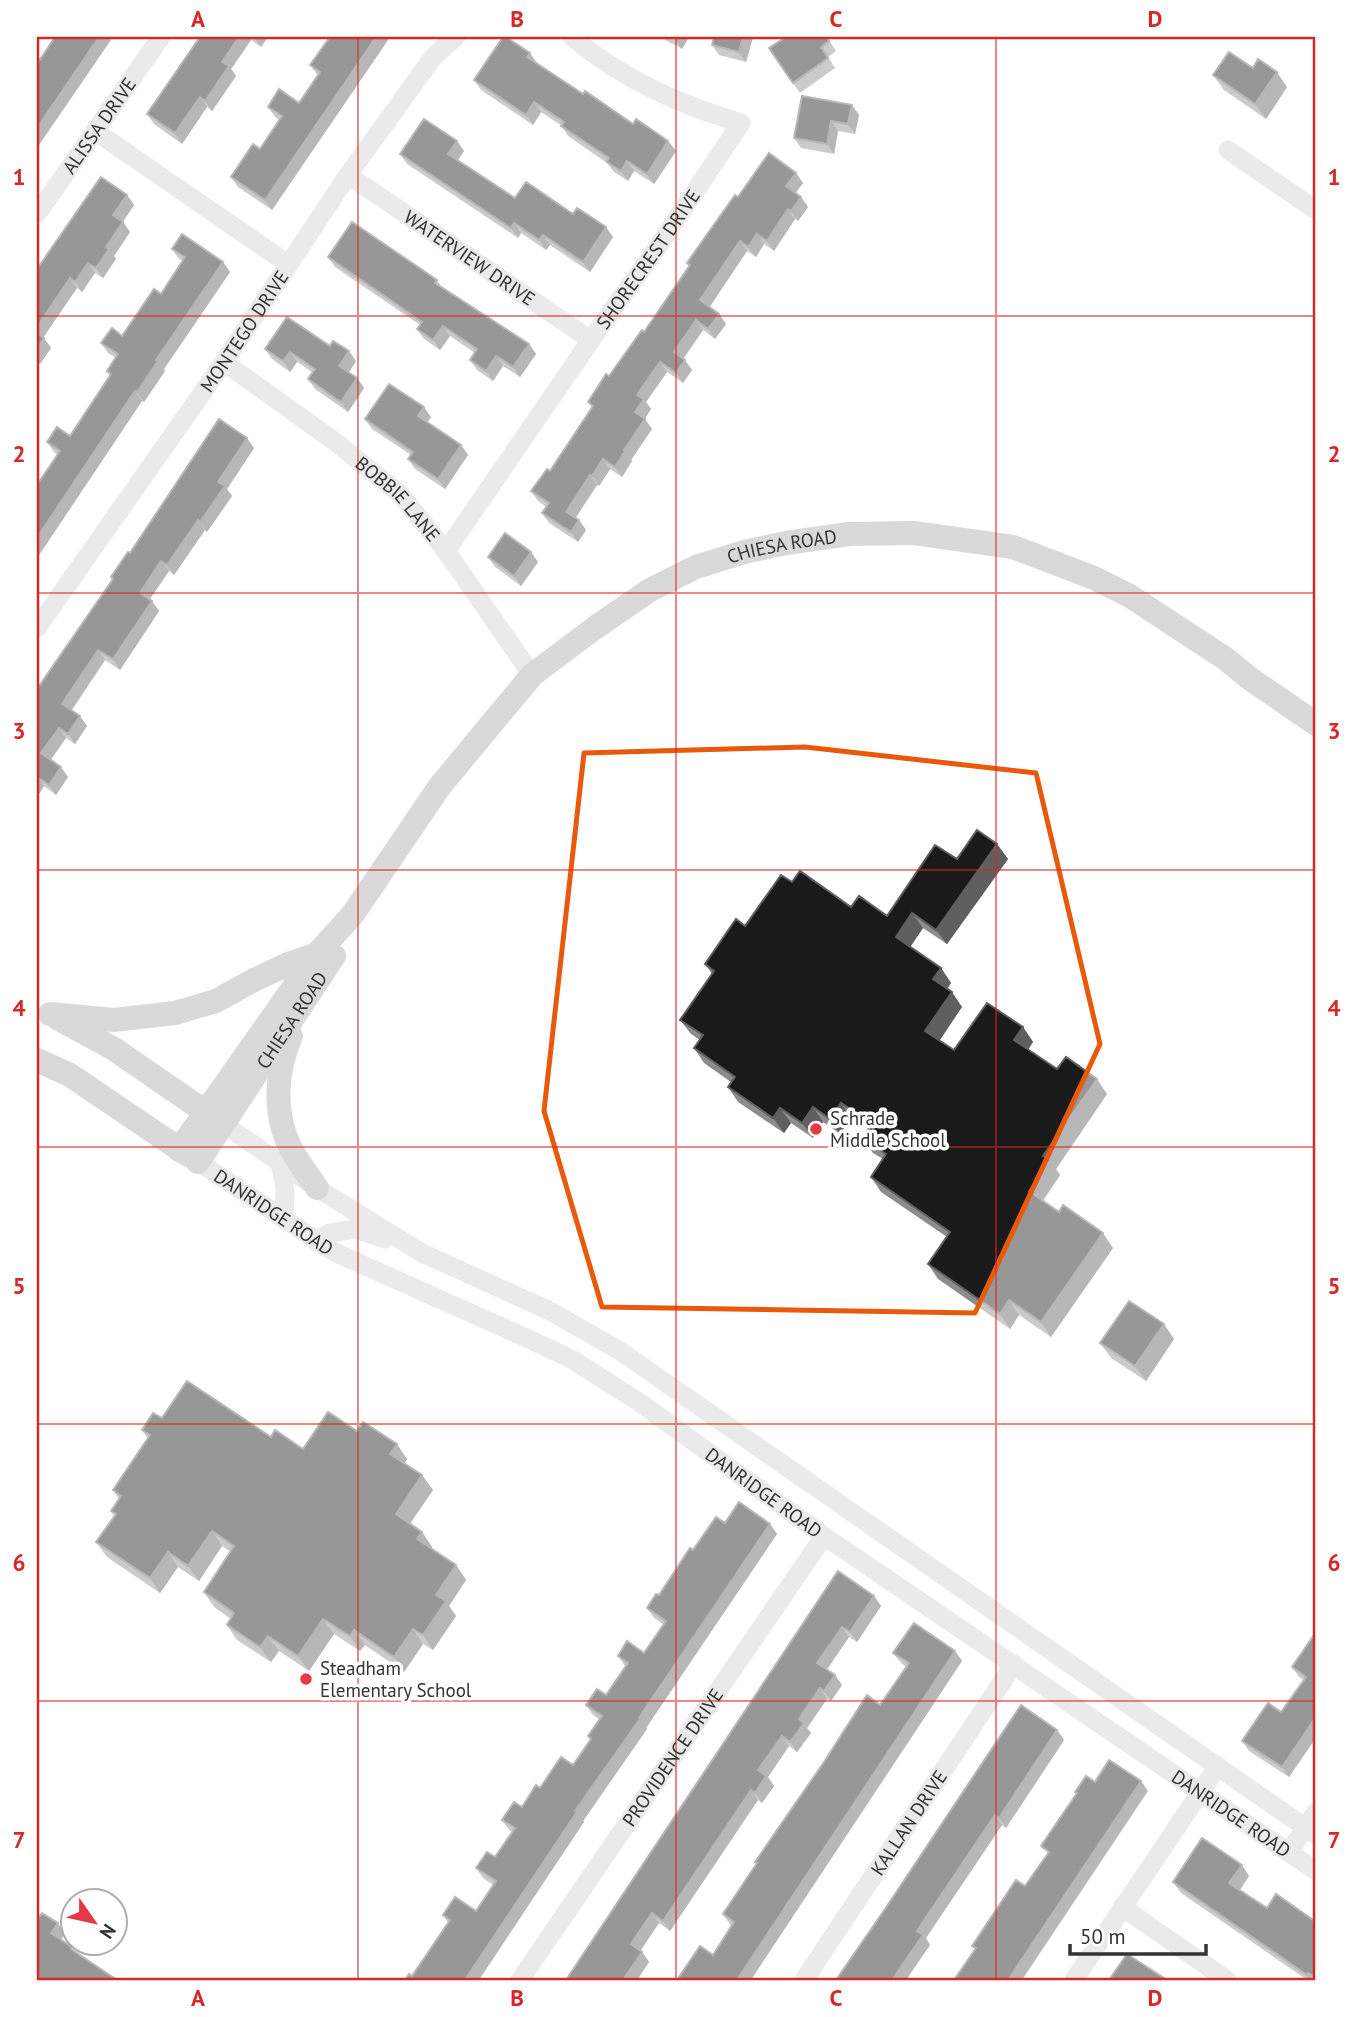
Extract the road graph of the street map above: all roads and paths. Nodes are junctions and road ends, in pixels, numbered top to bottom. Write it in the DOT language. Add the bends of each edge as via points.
graph roads {
  1 [pos="161,37"];
  2 [pos="456,37"];
  3 [pos="572,37"];
  4 [pos="96,131"];
  5 [pos="1228,150"];
  6 [pos="348,175"];
  7 [pos="1316,210"];
  8 [pos="37,214"];
  9 [pos="288,264"];
  10 [pos="590,340"];
  11 [pos="224,362"];
  12 [pos="446,551"];
  13 [pos="37,628"];
  14 [pos="532,675"];
  15 [pos="1316,724"];
  16 [pos="353,914"];
  17 [pos="317,954"];
  18 [pos="310,994"];
  19 [pos="43,1011"];
  20 [pos="37,1060"];
  21 [pos="214,1118"];
  22 [pos="188,1156"];
  23 [pos="279,1161"];
  24 [pos="317,1188"];
  25 [pos="283,1219"];
  26 [pos="316,1241"];
  27 [pos="422,1253"];
  28 [pos="824,1536"];
  29 [pos="1014,1664"];
  30 [pos="1218,1766"];
  31 [pos="1201,1792"];
  32 [pos="1313,1825"];
  33 [pos="1289,1852"];
  34 [pos="1316,1871"];
  35 [pos="1122,1907"];
  36 [pos="520,1980"];
  37 [pos="804,1980"];
  38 [pos="1074,1980"];
  39 [pos="1227,1980"];
  1 -- 4 [label="street, ALISSA DRIVE"];
  2 -- 6 [label="street, MONTEGO DRIVE" via="434,56"];
  3 -- 10 [label="street, SHORECREST DRIVE" via="597,58 644,85 697,110 741,123"];
  4 -- 8 [label="street, ALISSA DRIVE"];
  4 -- 9 [label="street"];
  5 -- 7 [label="street"];
  6 -- 9 [label="street, MONTEGO DRIVE"];
  6 -- 10 [label="street, WATERVIEW DRIVE"];
  9 -- 11 [label="street, MONTEGO DRIVE"];
  10 -- 12 [label="street, SHORECREST DRIVE"];
  11 -- 12 [label="street, BOBBIE LANE" via="400,494"];
  11 -- 13 [label="street, MONTEGO DRIVE"];
  12 -- 14 [label="street, BOBBIE LANE"];
  14 -- 15 [label="main road, CHIESA ROAD" via="650,590 696,568 786,543 849,534 914,533 1013,547 1094,578 1226,659"];
  14 -- 16 [label="main road, CHIESA ROAD" via="440,786"];
  16 -- 17 [label="main road, CHIESA ROAD"];
  16 -- 18 [label="main road, CHIESA ROAD"];
  17 -- 19 [label="main road" via="277,969 216,1002 175,1013 114,1020"];
  17 -- 21 [label="main road, CHIESA ROAD"];
  18 -- 21 [label="main road, CHIESA ROAD"];
  18 -- 24 [label="main road" via="284,1053 278,1098 291,1148"];
  19 -- 21 [label="main road" via="114,1049"];
  20 -- 22 [label="main road" via="70,1074"];
  21 -- 22 [label="main road, CHIESA ROAD"];
  21 -- 23 [label="street, DANRIDGE ROAD"];
  22 -- 25 [label="street, DANRIDGE ROAD"];
  23 -- 24 [label="street, DANRIDGE ROAD"];
  23 -- 25 [label="street" via="285,1178"];
  24 -- 27 [label="street, DANRIDGE ROAD"];
  25 -- 26 [label="street, DANRIDGE ROAD"];
  26 -- 27 [label="street" via="356,1229"];
  26 -- 28 [label="street, DANRIDGE ROAD" via="573,1360 639,1402"];
  27 -- 30 [label="street, DANRIDGE ROAD" via="550,1311 620,1351"];
  28 -- 29 [label="street, DANRIDGE ROAD"];
  28 -- 36 [label="street, PROVIDENCE DRIVE"];
  29 -- 31 [label="street, DANRIDGE ROAD"];
  29 -- 37 [label="street, KALLAN DRIVE"];
  30 -- 31 [label="street"];
  30 -- 32 [label="street, DANRIDGE ROAD"];
  31 -- 33 [label="street, DANRIDGE ROAD"];
  31 -- 35 [label="street"];
  32 -- 33 [label="street"];
  33 -- 34 [label="street, DANRIDGE ROAD"];
  35 -- 38 [label="street"];
  35 -- 39 [label="street"];
}
